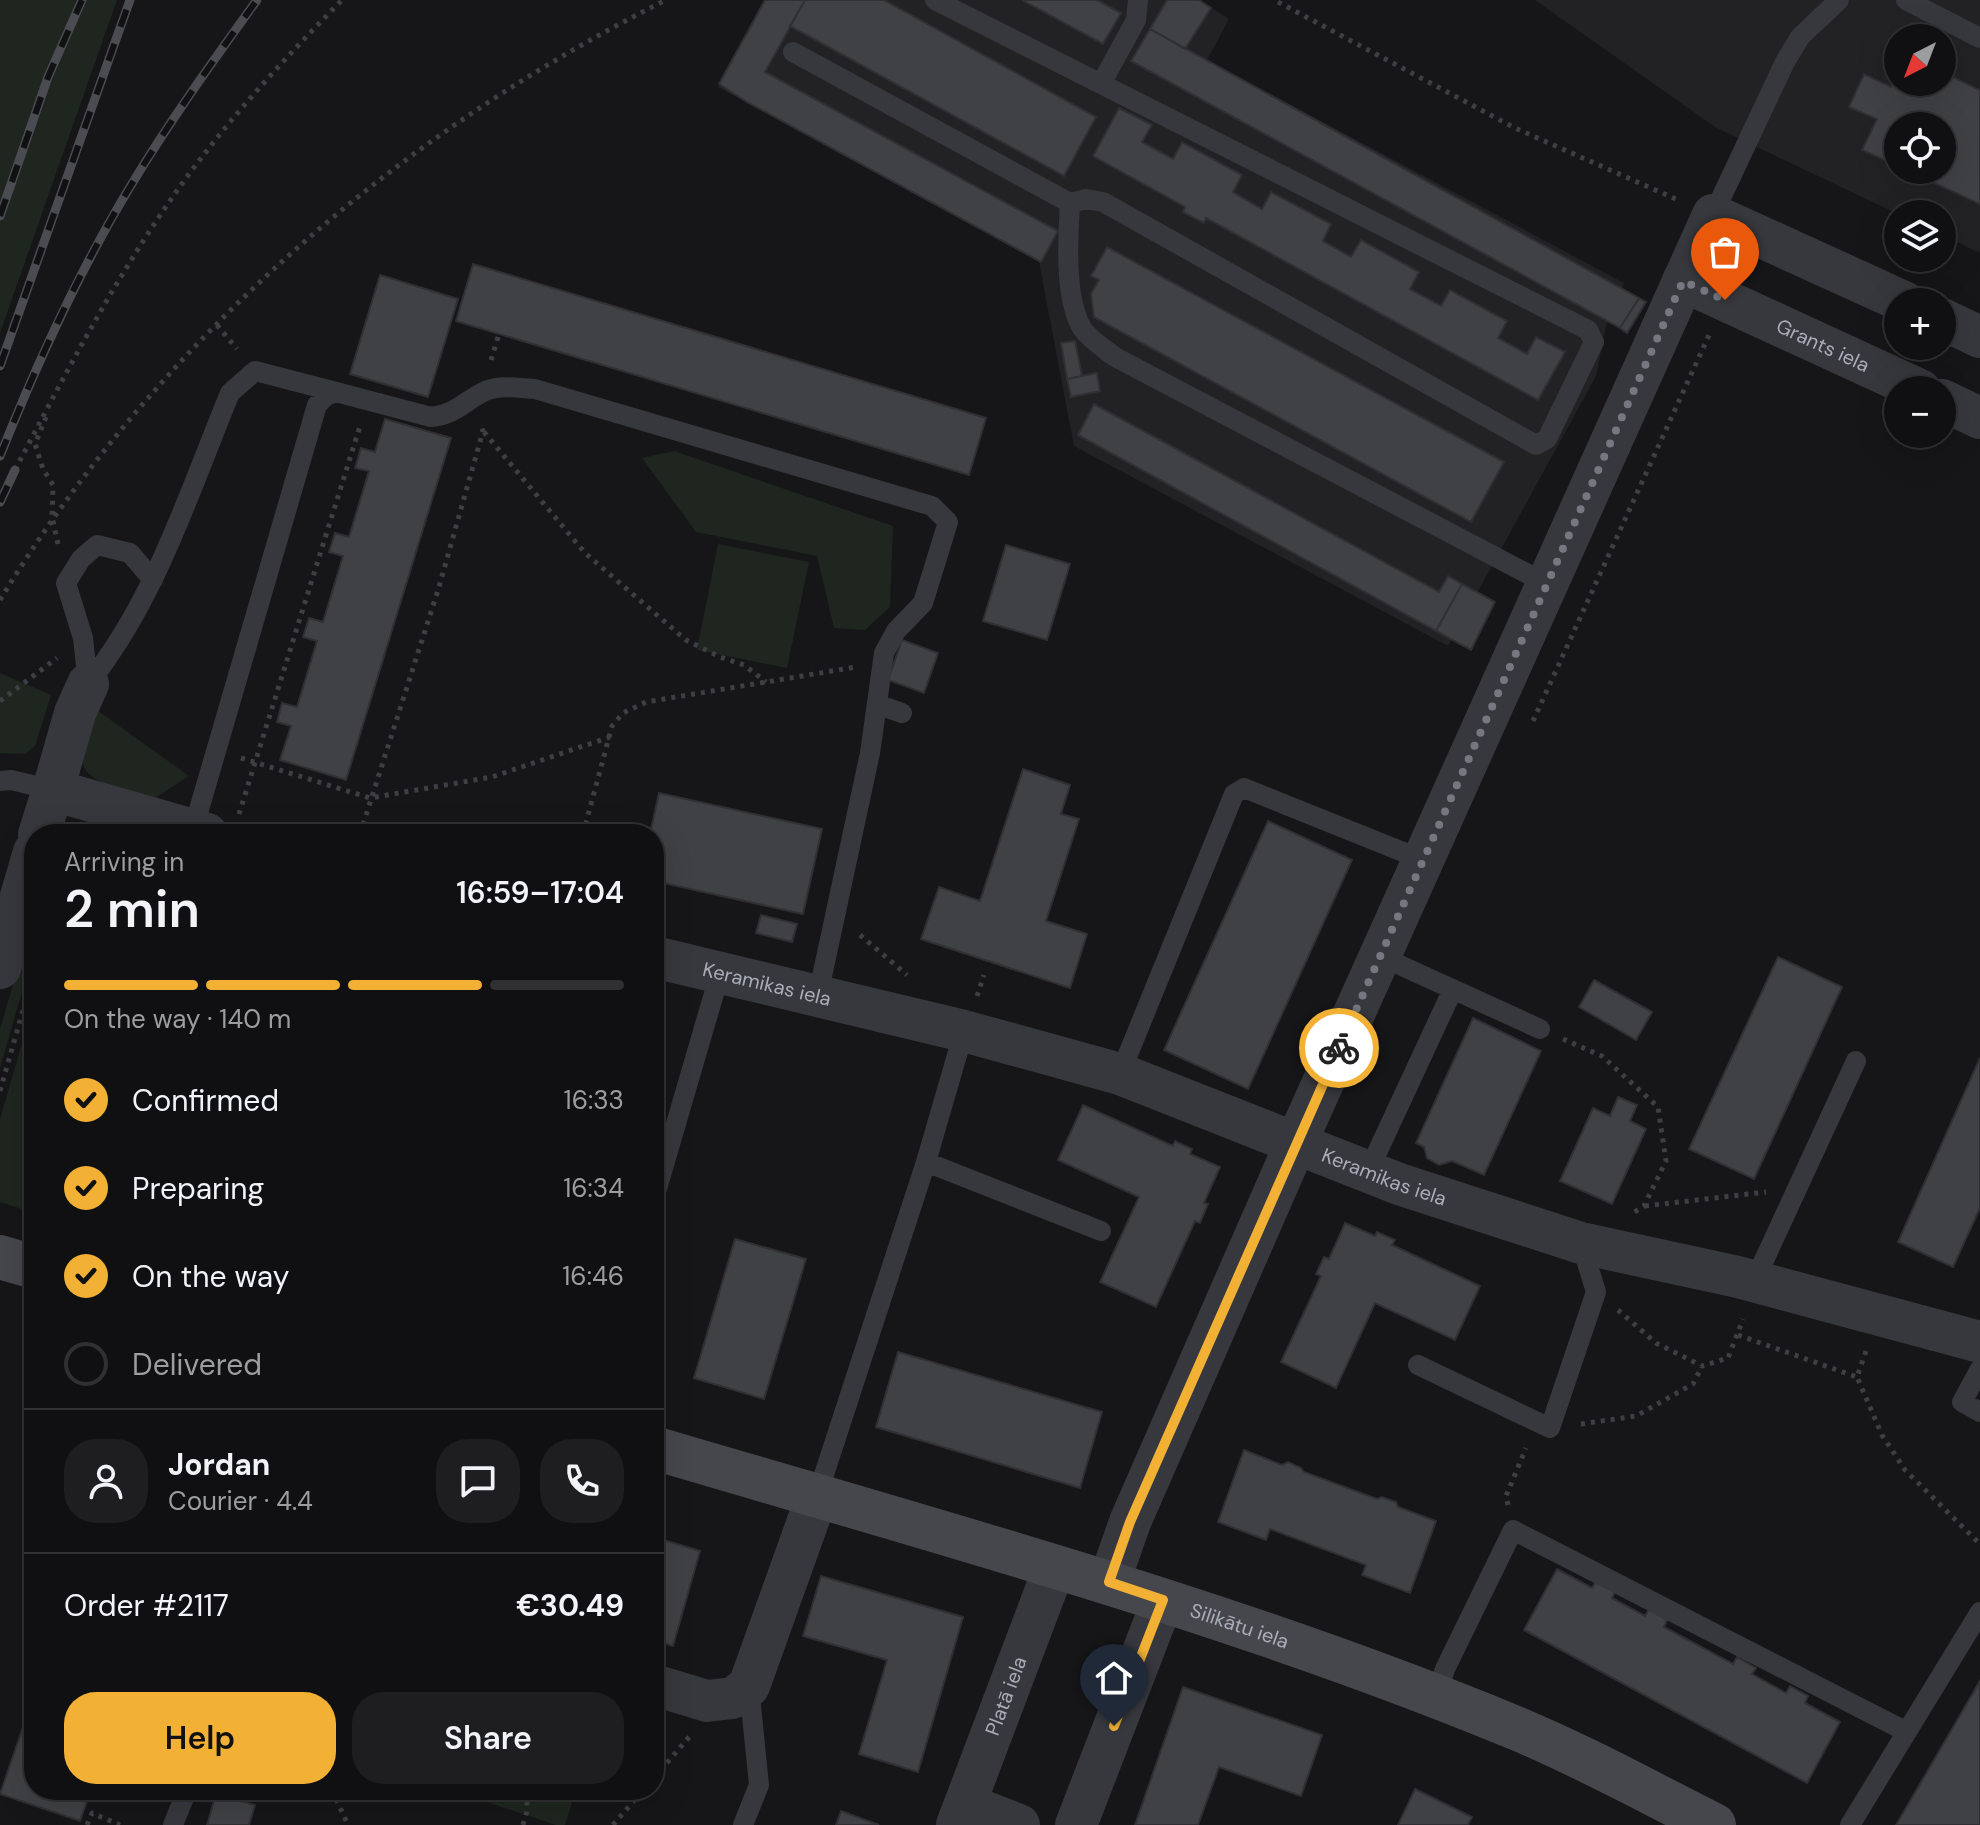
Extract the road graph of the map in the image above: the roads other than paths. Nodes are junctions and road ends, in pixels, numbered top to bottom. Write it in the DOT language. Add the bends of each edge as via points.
graph roads {
  1 [pos="935,0"];
  2 [pos="1138,0"];
  3 [pos="1839,0"];
  4 [pos="1906,0"];
  5 [pos="1980,38"];
  6 [pos="793,52"];
  7 [pos="1101,84"];
  8 [pos="1070,203"];
  9 [pos="1713,215"];
  10 [pos="1683,281"];
  11 [pos="1884,293"];
  12 [pos="1956,326"];
  13 [pos="1980,337"];
  14 [pos="1890,376"];
  15 [pos="336,392"];
  16 [pos="1956,407"];
  17 [pos="1980,418"];
  18 [pos="153,580"];
  19 [pos="1547,584"];
  20 [pos="88,684"];
  21 [pos="879,705"];
  22 [pos="902,713"];
  23 [pos="0,781"];
  24 [pos="53,790"];
  25 [pos="42,824"];
  26 [pos="195,824"];
  27 [pos="212,824"];
  28 [pos="1423,860"];
  29 [pos="24,918"];
  30 [pos="1380,956"];
  31 [pos="664,959"];
  32 [pos="720,973"];
  33 [pos="15,978"];
  34 [pos="1453,989"];
  35 [pos="818,995"];
  36 [pos="1540,1029"];
  37 [pos="964,1031"];
  38 [pos="1856,1061"];
  39 [pos="1120,1074"];
  40 [pos="1295,1145"];
  41 [pos="926,1162"];
  42 [pos="664,1165"];
  43 [pos="1368,1172"];
  44 [pos="1101,1231"];
  45 [pos="1581,1243"];
  46 [pos="0,1257"];
  47 [pos="24,1264"];
  48 [pos="1754,1282"];
  49 [pos="1980,1342"];
  50 [pos="1418,1365"];
  51 [pos="1980,1369"];
  52 [pos="1980,1412"];
  53 [pos="664,1451"];
  54 [pos="817,1496"];
  55 [pos="1055,1566"];
  56 [pos="1109,1582"];
  57 [pos="1163,1600"];
  58 [pos="1980,1612"];
  59 [pos="749,1686"];
  60 [pos="664,1688"];
  61 [pos="1436,1698"];
  62 [pos="1907,1732"];
  63 [pos="183,1800"];
  64 [pos="961,1814"];
  65 [pos="173,1825"];
  66 [pos="743,1825"];
  67 [pos="1019,1825"];
  68 [pos="1076,1825"];
  69 [pos="1714,1825"];
  70 [pos="1850,1825"];
  1 -- 7 [label="lane"];
  2 -- 7 [label="lane" via="1136,20"];
  3 -- 9 [label="lane" via="1792,49"];
  4 -- 5 [label="lane"];
  6 -- 8 [label="lane"];
  7 -- 8 [label="lane" via="1588,330 1594,342 1547,439 1536,445 1103,202"];
  8 -- 19 [label="lane" via="1070,288 1082,329 1115,357"];
  9 -- 10 [label="street"];
  9 -- 11 [label="street"];
  10 -- 14 [label="street, Grants iela"];
  10 -- 19 [label="street"];
  12 -- 13 [label="street"];
  15 -- 18 [label="lane" via="255,371 230,393"];
  15 -- 21 [label="lane" via="431,417 447,416 485,391 506,386 535,389 932,506 948,522 943,545 923,603 896,631 884,653"];
  15 -- 27 [label="lane" via="317,405 217,750"];
  16 -- 17 [label="street"];
  18 -- 20 [label="lane"];
  18 -- 20 [label="lane" via="130,553 97,545 81,559 66,583 83,638"];
  19 -- 28 [label="street"];
  20 -- 24 [label="street"];
  21 -- 22 [label="lane"];
  21 -- 35 [label="lane"];
  23 -- 24 [label="lane"];
  24 -- 25 [label="street"];
  24 -- 26 [label="street"];
  28 -- 30 [label="street"];
  28 -- 39 [label="lane" via="1239,790"];
  29 -- 33 [label="street"];
  30 -- 34 [label="lane"];
  30 -- 40 [label="street"];
  31 -- 32 [label="street, Keramikas iela"];
  32 -- 35 [label="street, Keramikas iela"];
  32 -- 42 [label="lane"];
  34 -- 36 [label="lane"];
  34 -- 43 [label="lane"];
  35 -- 37 [label="street, Keramikas iela"];
  37 -- 39 [label="street, Keramikas iela"];
  37 -- 41 [label="lane"];
  38 -- 48 [label="lane"];
  39 -- 40 [label="street, Keramikas iela"];
  40 -- 43 [label="street, Keramikas iela"];
  40 -- 56 [label="street" via="1130,1522"];
  41 -- 44 [label="lane"];
  41 -- 54 [label="lane"];
  43 -- 45 [label="street, Keramikas iela"];
  45 -- 48 [label="street, Keramikas iela"];
  45 -- 50 [label="lane" via="1596,1292 1550,1428"];
  46 -- 47 [label="main road"];
  48 -- 49 [label="street, Keramikas iela"];
  51 -- 52 [label="lane" via="1962,1402"];
  53 -- 54 [label="main road, Silikātu iela"];
  54 -- 55 [label="main road, Silikātu iela"];
  54 -- 59 [label="street"];
  55 -- 56 [label="main road, Silikātu iela"];
  55 -- 64 [label="street, Platā iela"];
  56 -- 57 [label="main road, Silikātu iela"];
  57 -- 61 [label="main road, Silikātu iela"];
  57 -- 68 [label="street"];
  58 -- 62 [label="lane"];
  59 -- 60 [label="street" via="733,1698 707,1701"];
  59 -- 66 [label="lane" via="759,1785"];
  61 -- 62 [label="lane" via="1513,1530"];
  61 -- 69 [label="main road, Silikātu iela" via="1521,1730"];
  62 -- 70 [label="lane"];
  63 -- 65 [label="lane"];
  64 -- 67 [label="street"];
}
